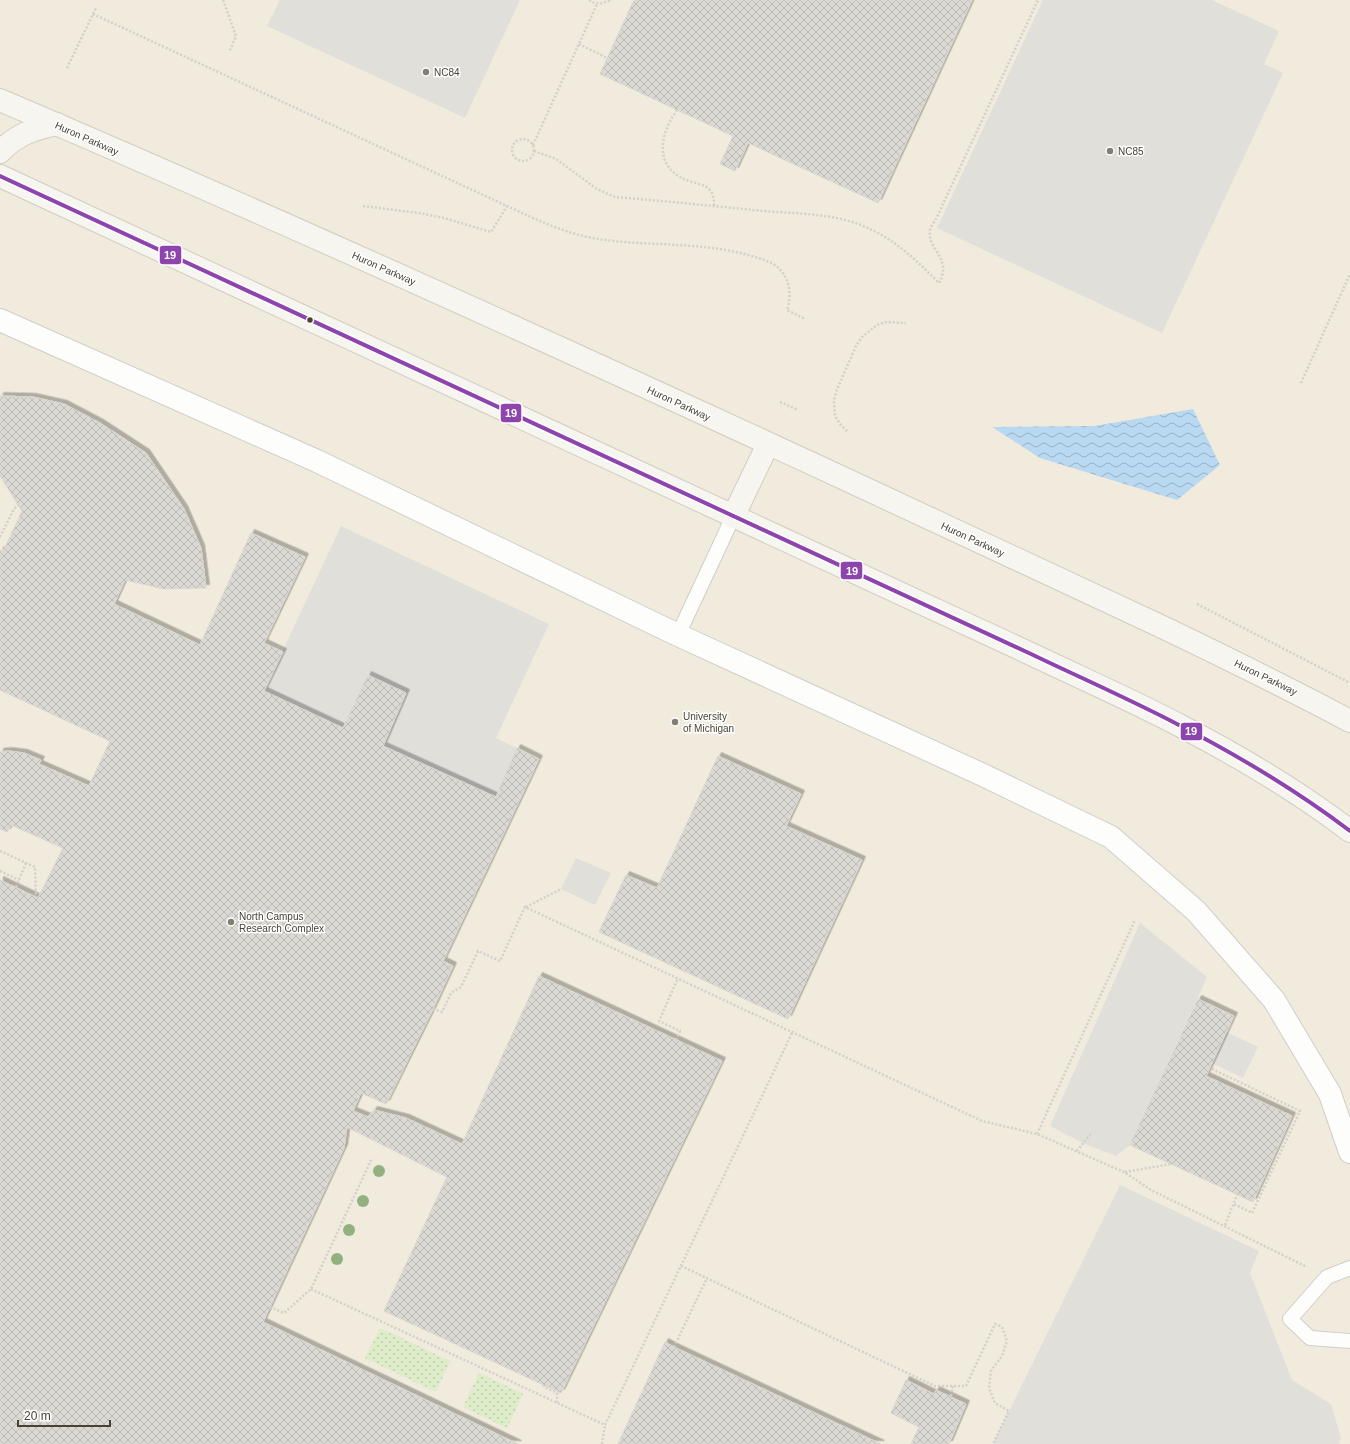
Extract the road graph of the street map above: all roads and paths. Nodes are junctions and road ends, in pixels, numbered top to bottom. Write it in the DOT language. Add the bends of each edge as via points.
graph roads {
  1 [pos="223,0"];
  2 [pos="589,0"];
  3 [pos="610,0"];
  4 [pos="1038,0"];
  5 [pos="597,4"];
  6 [pos="96,8"];
  7 [pos="93,14"];
  8 [pos="579,44"];
  9 [pos="230,50"];
  10 [pos="607,58"];
  11 [pos="67,68"];
  12 [pos="0,100"];
  13 [pos="677,110"];
  14 [pos="57,124"];
  15 [pos="533,145"];
  16 [pos="534,151"];
  17 [pos="0,152"];
  18 [pos="0,176"];
  19 [pos="363,206"];
  20 [pos="507,206"];
  21 [pos="714,206"];
  22 [pos="1350,274"];
  23 [pos="805,319"];
  24 [pos="0,320"];
  25 [pos="906,324"];
  26 [pos="1301,383"];
  27 [pos="780,402"];
  28 [pos="798,410"];
  29 [pos="847,431"];
  30 [pos="768,444"];
  31 [pos="19,505"];
  32 [pos="733,516"];
  33 [pos="0,537"];
  34 [pos="1197,604"];
  35 [pos="678,635"];
  36 [pos="1350,683"];
  37 [pos="1350,721"];
  38 [pos="1350,831"];
  39 [pos="0,851"];
  40 [pos="26,863"];
  41 [pos="0,871"];
  42 [pos="19,880"];
  43 [pos="16,888"];
  44 [pos="561,890"];
  45 [pos="36,897"];
  46 [pos="525,907"];
  47 [pos="1135,920"];
  48 [pos="678,978"];
  49 [pos="433,1009"];
  50 [pos="793,1032"];
  51 [pos="676,1040"];
  52 [pos="1212,1069"];
  53 [pos="1092,1132"];
  54 [pos="1037,1134"];
  55 [pos="1077,1151"];
  56 [pos="1350,1152"];
  57 [pos="372,1158"];
  58 [pos="1171,1164"];
  59 [pos="1124,1172"];
  60 [pos="1238,1195"];
  61 [pos="1234,1204"];
  62 [pos="1225,1226"];
  63 [pos="681,1266"];
  64 [pos="1350,1268"];
  65 [pos="1327,1277"];
  66 [pos="706,1278"];
  67 [pos="311,1289"];
  68 [pos="270,1307"];
  69 [pos="1350,1341"];
  70 [pos="674,1347"];
  71 [pos="544,1385"];
  72 [pos="953,1386"];
  73 [pos="951,1396"];
  74 [pos="557,1403"];
  75 [pos="605,1425"];
  76 [pos="602,1444"];
  77 [pos="993,1444"];
  1 -- 9 [label="path" via="236,36"];
  2 -- 5 [label="path"];
  3 -- 5 [label="path"];
  4 -- 21 [label="path" via="930,228 930,236 944,270 939,283 896,244 857,223 821,216"];
  5 -- 8 [label="path"];
  6 -- 7 [label="path"];
  7 -- 11 [label="path"];
  7 -- 20 [label="path"];
  8 -- 10 [label="path"];
  8 -- 15 [label="path"];
  12 -- 14 [label="main road, Huron Parkway"];
  13 -- 21 [label="path" via="665,130 663,152 666,162 677,175 711,190"];
  14 -- 17 [label="main road" via="19,135"];
  14 -- 30 [label="main road, Huron Parkway" via="410,279"];
  15 -- 16 [label="path"];
  15 -- 16 [label="path" via="528,140 521,139 512,149 513,156 526,161"];
  16 -- 21 [label="path" via="556,159 597,189 615,197"];
  18 -- 32 [label="main road"];
  19 -- 20 [label="path" via="444,218 491,232"];
  20 -- 23 [label="path" via="574,234 626,242 709,247 769,262 778,267 789,289 790,302 787,310"];
  22 -- 26 [label="path"];
  24 -- 35 [label="street" via="317,461"];
  25 -- 29 [label="path" via="886,322 877,325 862,337 856,346 834,400 835,416"];
  27 -- 28 [label="path"];
  30 -- 32 [label="main road"];
  30 -- 37 [label="main road, Huron Parkway" via="1055,576"];
  31 -- 33 [label="path" via="14,509"];
  32 -- 35 [label="lane"];
  32 -- 38 [label="main road" via="1176,724 1307,800"];
  34 -- 36 [label="path"];
  35 -- 56 [label="street" via="983,775 1111,837 1196,911 1274,1000 1330,1094"];
  39 -- 40 [label="path"];
  40 -- 42 [label="path"];
  40 -- 45 [label="path" via="35,867"];
  41 -- 42 [label="path"];
  42 -- 43 [label="path"];
  44 -- 46 [label="path"];
  46 -- 48 [label="path"];
  46 -- 49 [label="path" via="500,961 478,951 461,987 451,993 442,1012"];
  47 -- 54 [label="path"];
  48 -- 50 [label="path"];
  48 -- 51 [label="path" via="658,1021 680,1031"];
  50 -- 54 [label="path" via="982,1121"];
  50 -- 63 [label="path"];
  52 -- 61 [label="path" via="1300,1111 1252,1213"];
  53 -- 55 [label="path"];
  54 -- 55 [label="path"];
  55 -- 59 [label="path"];
  57 -- 67 [label="path"];
  58 -- 59 [label="path"];
  59 -- 62 [label="path" via="1151,1190"];
  60 -- 61 [label="path"];
  61 -- 62 [label="path"];
  62 -- 65 [label="path"];
  63 -- 66 [label="path"];
  63 -- 75 [label="path"];
  64 -- 65 [label="lane"];
  65 -- 69 [label="lane" via="1290,1319 1310,1338"];
  66 -- 70 [label="path"];
  66 -- 72 [label="path" via="935,1386"];
  67 -- 68 [label="path" via="284,1313"];
  67 -- 74 [label="path"];
  71 -- 74 [label="path" via="557,1393"];
  72 -- 73 [label="path"];
  72 -- 77 [label="path" via="966,1386 995,1324 1002,1327 1007,1341 1002,1356 991,1371 988,1388 994,1403 1009,1411"];
  74 -- 75 [label="path"];
  75 -- 76 [label="path"];
}
